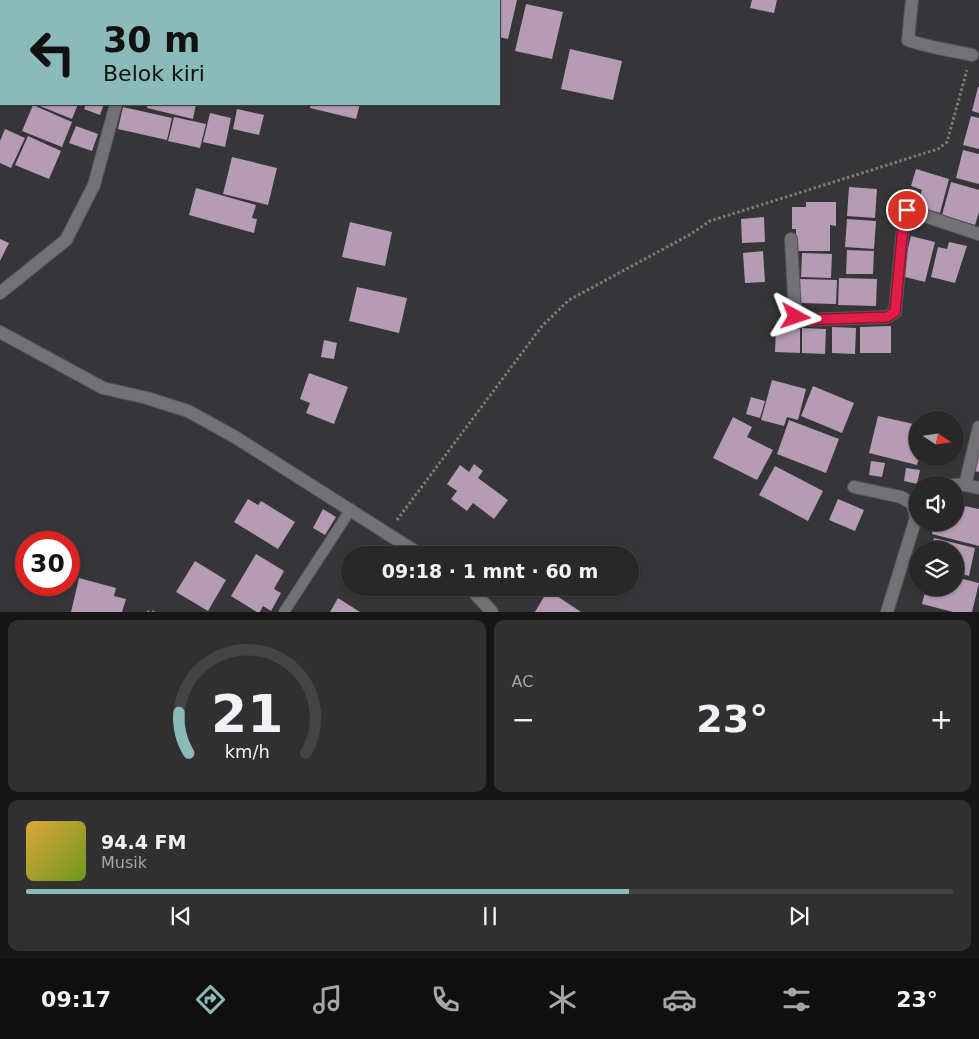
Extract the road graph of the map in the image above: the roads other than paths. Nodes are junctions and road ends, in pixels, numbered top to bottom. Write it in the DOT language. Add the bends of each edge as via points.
graph roads {
  1 [pos="912,0"];
  2 [pos="972,55"];
  3 [pos="116,105"];
  4 [pos="979,234"];
  5 [pos="791,239"];
  6 [pos="0,293"];
  7 [pos="0,332"];
  8 [pos="979,427"];
  9 [pos="965,485"];
  10 [pos="854,487"];
  11 [pos="979,488"];
  12 [pos="909,500"];
  13 [pos="350,509"];
  14 [pos="912,531"];
  15 [pos="408,546"];
  16 [pos="477,596"];
  17 [pos="284,612"];
  18 [pos="492,612"];
  19 [pos="887,612"];
  1 -- 2 [label="street" via="908,40"];
  3 -- 6 [label="street" via="94,185 66,240"];
  4 -- 5 [label="street" via="907,210 895,312 887,317 801,320 795,314"];
  7 -- 13 [label="street" via="103,388 188,411 236,437"];
  8 -- 9 [label="street"];
  9 -- 11 [label="street"];
  10 -- 12 [label="street"];
  13 -- 15 [label="street"];
  13 -- 17 [label="lane"];
  14 -- 19 [label="street"];
  16 -- 18 [label="street"];
}
